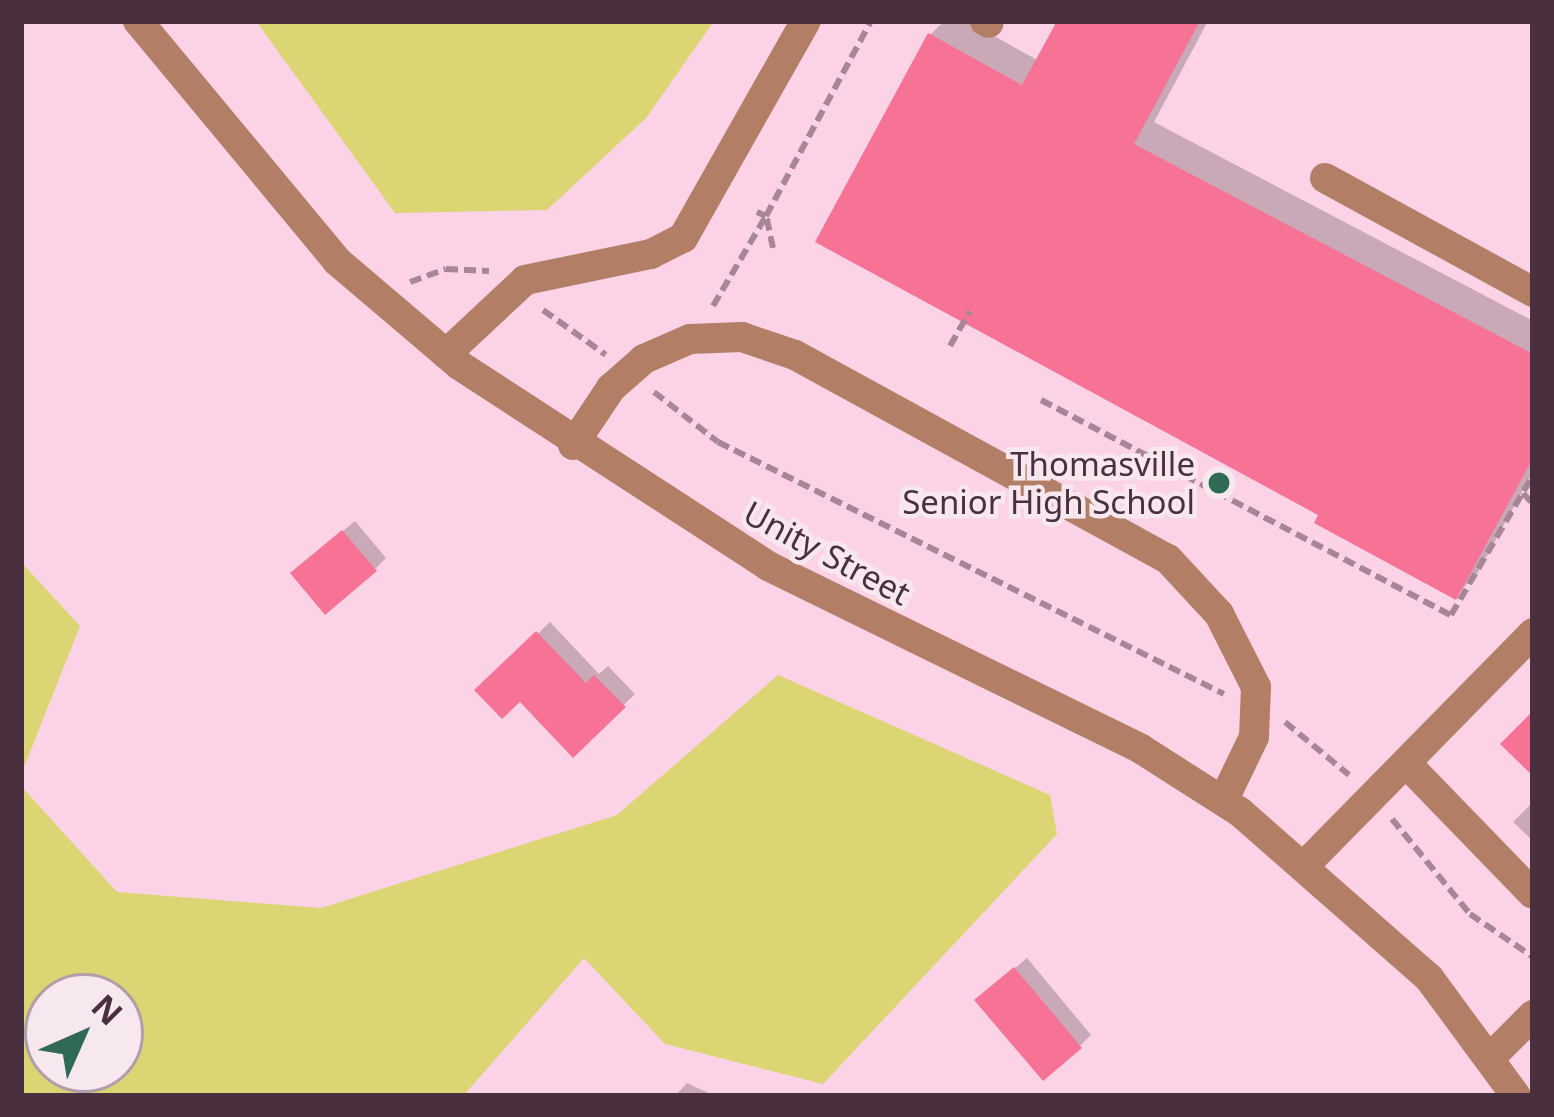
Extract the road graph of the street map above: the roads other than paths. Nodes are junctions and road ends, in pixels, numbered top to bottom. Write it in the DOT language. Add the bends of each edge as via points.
graph roads {
  1 [pos="138,21"];
  2 [pos="806,21"];
  3 [pos="1325,178"];
  4 [pos="1533,292"];
  5 [pos="446,354"];
  6 [pos="573,446"];
  7 [pos="1533,633"];
  8 [pos="1406,763"];
  9 [pos="1223,801"];
  10 [pos="1306,864"];
  11 [pos="1533,894"];
  12 [pos="1533,1015"];
  13 [pos="1490,1058"];
  14 [pos="1516,1096"];
  1 -- 5 [label="street, Unity Street" via="337,261"];
  2 -- 5 [label="street" via="683,238 652,254 525,280"];
  3 -- 4 [label="street"];
  5 -- 6 [label="street, Unity Street"];
  6 -- 9 [label="street, Unity Street" via="768,566 1142,748"];
  6 -- 9 [label="street" via="629,372 690,339 742,337 796,355 1168,559 1219,614 1256,687 1254,737"];
  7 -- 8 [label="street"];
  8 -- 10 [label="street"];
  8 -- 11 [label="street"];
  9 -- 10 [label="street, Unity Street"];
  10 -- 13 [label="street, Unity Street" via="1429,978"];
  12 -- 13 [label="street"];
  13 -- 14 [label="street, Unity Street"];
}
